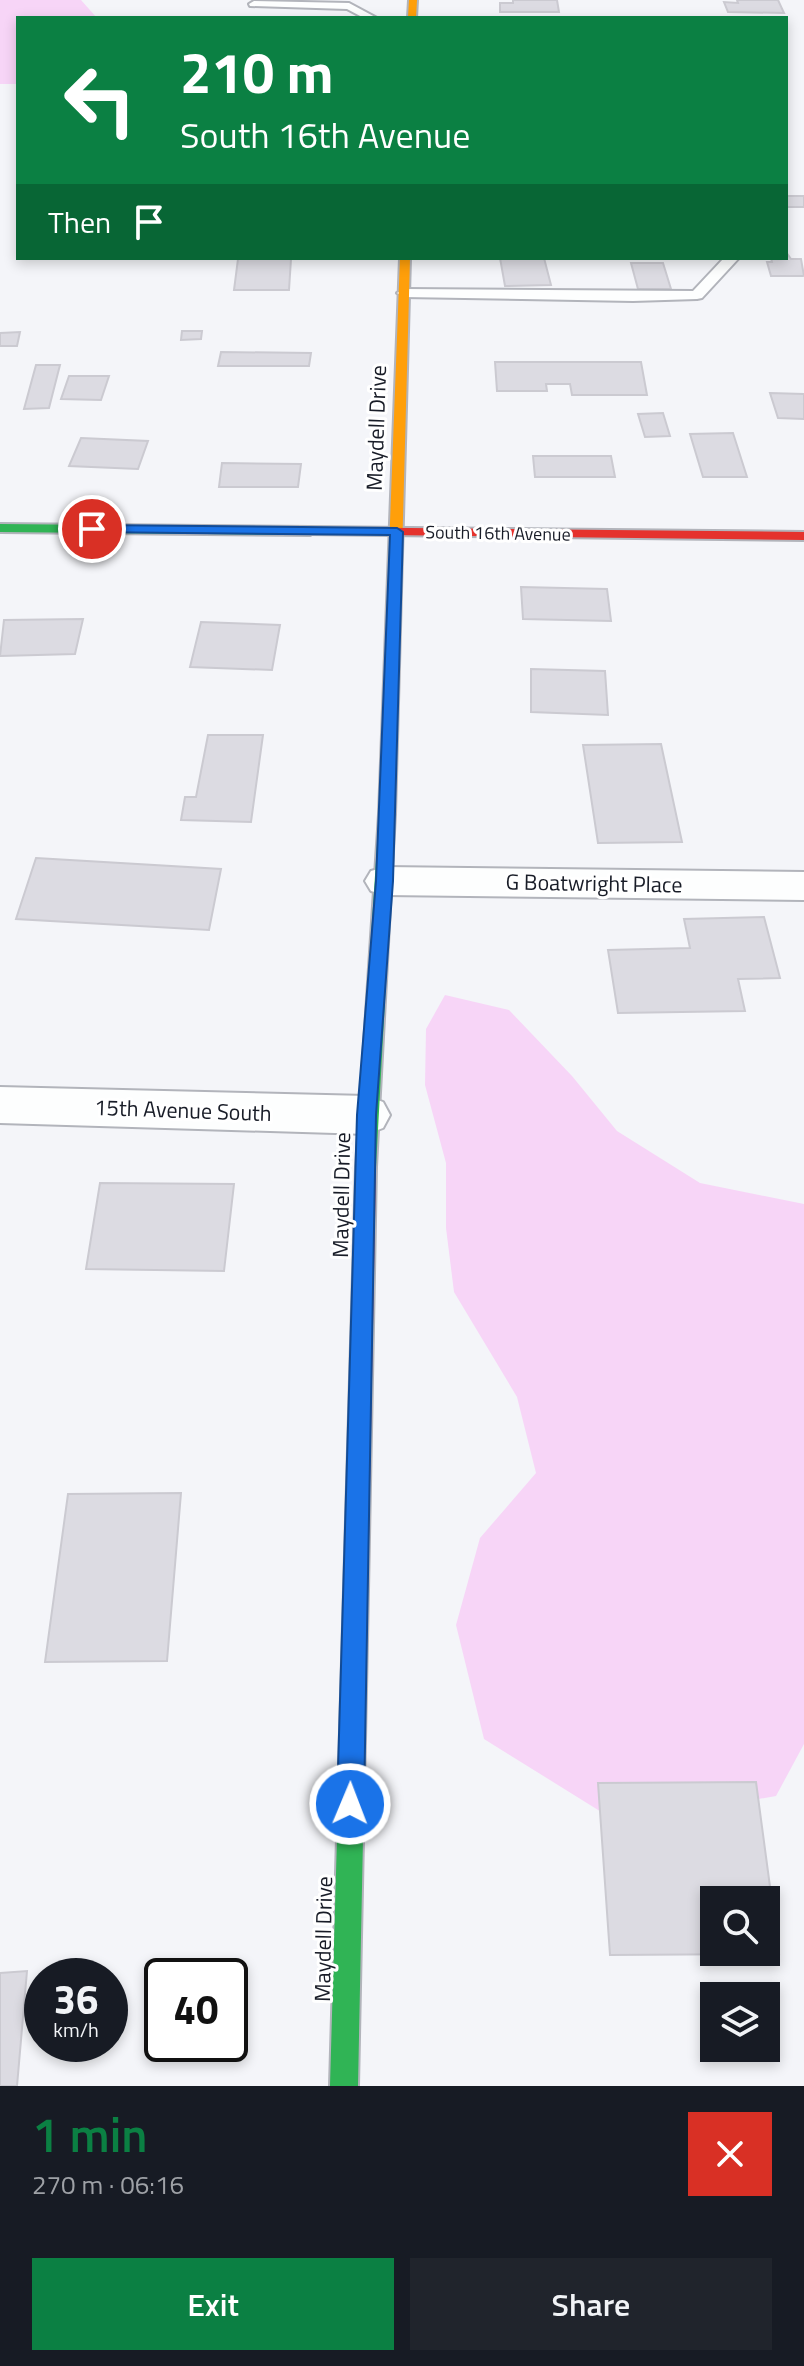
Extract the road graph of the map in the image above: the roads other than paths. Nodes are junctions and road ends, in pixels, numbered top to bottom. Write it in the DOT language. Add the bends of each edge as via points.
graph roads {
  1 [pos="254,4"];
  2 [pos="368,16"];
  3 [pos="405,260"];
  4 [pos="730,260"];
  5 [pos="404,293"];
  6 [pos="0,528"];
  7 [pos="397,532"];
  8 [pos="804,536"];
  9 [pos="385,881"];
  10 [pos="804,886"];
  11 [pos="0,1105"];
  12 [pos="367,1115"];
  13 [pos="344,2086"];
  1 -- 2 [label="lane" via="349,6"];
  3 -- 5 [label="street, Maydell Drive"];
  4 -- 5 [label="lane" via="697,295"];
  5 -- 7 [label="street, Maydell Drive"];
  6 -- 7 [label="street, South 16th Avenue"];
  7 -- 8 [label="street, South 16th Avenue"];
  7 -- 9 [label="street, Maydell Drive"];
  9 -- 10 [label="street, G Boatwright Place"];
  9 -- 12 [label="street, Maydell Drive"];
  11 -- 12 [label="street, 15th Avenue South"];
  12 -- 13 [label="street, Maydell Drive"];
}
